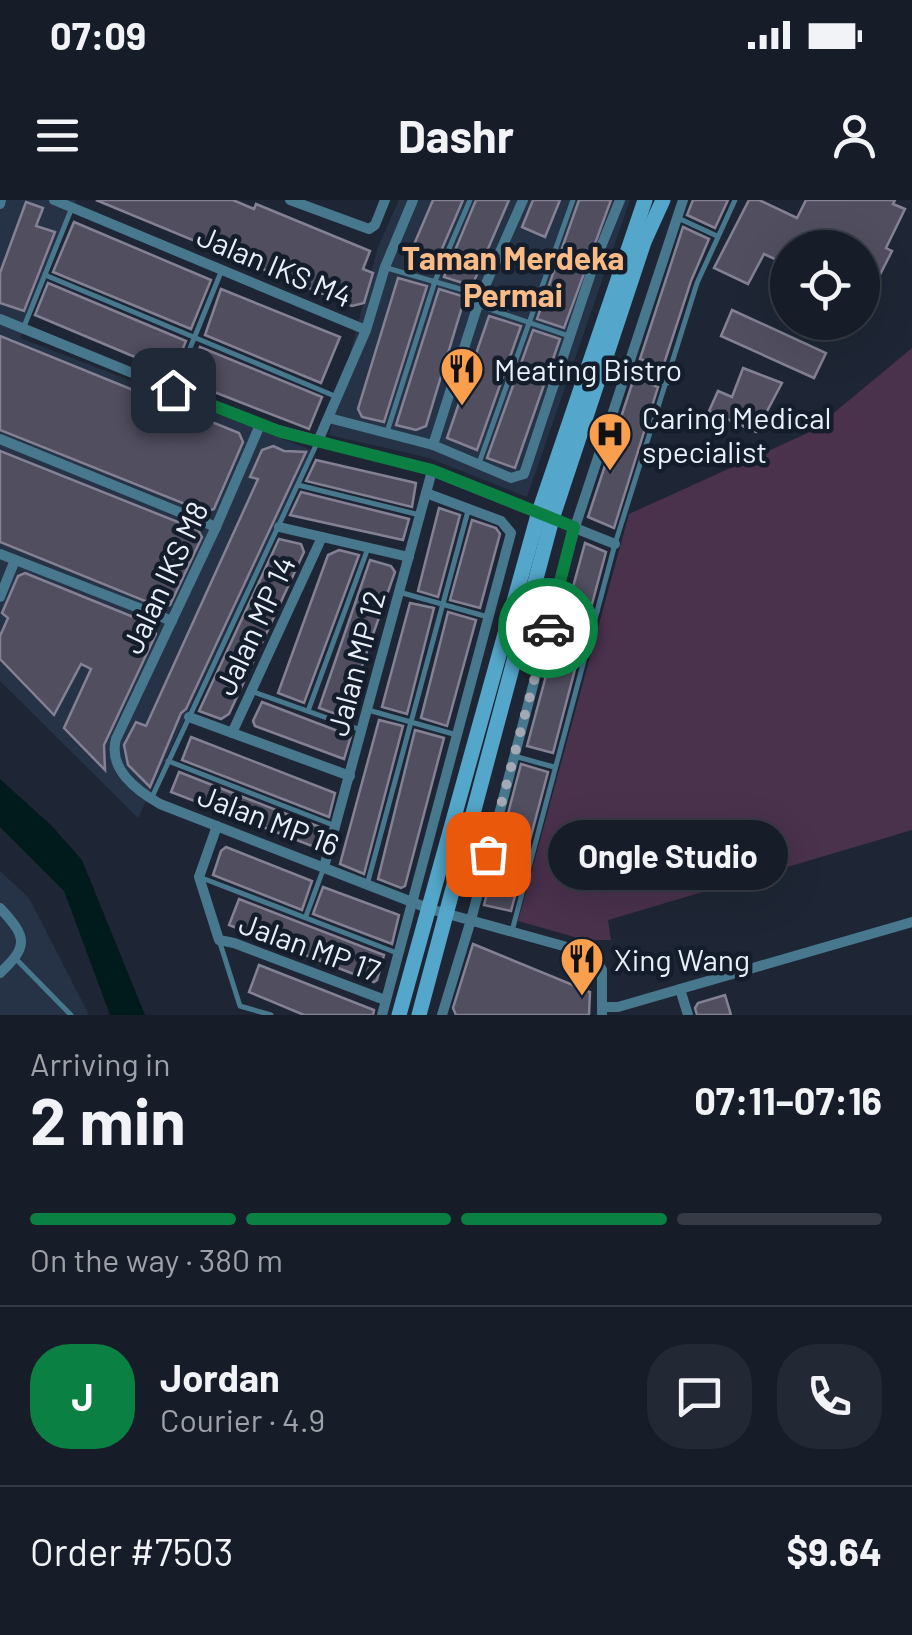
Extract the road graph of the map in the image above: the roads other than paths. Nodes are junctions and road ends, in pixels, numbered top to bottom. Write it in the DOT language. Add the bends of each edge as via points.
graph roads {
  1 [pos="54,200"];
  2 [pos="290,200"];
  3 [pos="385,200"];
  4 [pos="413,200"];
  5 [pos="470,200"];
  6 [pos="523,200"];
  7 [pos="573,200"];
  8 [pos="620,200"];
  9 [pos="663,200"];
  10 [pos="683,200"];
  11 [pos="735,200"];
  12 [pos="641,201"];
  13 [pos="72,207"];
  14 [pos="675,216"];
  15 [pos="717,236"];
  16 [pos="385,267"];
  17 [pos="222,269"];
  18 [pos="46,275"];
  19 [pos="435,281"];
  20 [pos="479,300"];
  21 [pos="0,320"];
  22 [pos="529,323"];
  23 [pos="23,329"];
  24 [pos="366,330"];
  25 [pos="194,337"];
  26 [pos="571,337"];
  27 [pos="605,357"];
  28 [pos="626,365"];
  29 [pos="666,381"];
  30 [pos="173,390"];
  31 [pos="337,397"];
  32 [pos="328,418"];
  33 [pos="260,425"];
  34 [pos="387,433"];
  35 [pos="0,439"];
  36 [pos="318,441"];
  37 [pos="433,445"];
  38 [pos="484,465"];
  39 [pos="432,470"];
  40 [pos="298,486"];
  41 [pos="480,490"];
  42 [pos="426,493"];
  43 [pos="468,509"];
  44 [pos="420,515"];
  45 [pos="545,517"];
  46 [pos="216,527"];
  47 [pos="279,527"];
  48 [pos="574,527"];
  49 [pos="322,537"];
  50 [pos="615,544"];
  51 [pos="368,548"];
  52 [pos="0,554"];
  53 [pos="409,557"];
  54 [pos="15,560"];
  55 [pos="400,592"];
  56 [pos="0,597"];
  57 [pos="555,600"];
  58 [pos="443,604"];
  59 [pos="598,612"];
  60 [pos="488,617"];
  61 [pos="172,621"];
  62 [pos="251,691"];
  63 [pos="368,710"];
  64 [pos="308,711"];
  65 [pos="188,717"];
  66 [pos="411,722"];
  67 [pos="363,730"];
  68 [pos="232,733"];
  69 [pos="457,735"];
  70 [pos="113,750"];
  71 [pos="514,756"];
  72 [pos="168,761"];
  73 [pos="554,767"];
  74 [pos="350,776"];
  75 [pos="151,800"];
  76 [pos="217,826"];
  77 [pos="337,826"];
  78 [pos="324,867"];
  79 [pos="199,876"];
  80 [pos="368,884"];
  81 [pos="411,902"];
  82 [pos="0,908"];
  83 [pos="430,909"];
  84 [pos="447,914"];
  85 [pos="306,917"];
  86 [pos="471,920"];
  87 [pos="912,922"];
  88 [pos="512,931"];
  89 [pos="219,940"];
  90 [pos="398,953"];
  91 [pos="15,958"];
  92 [pos="0,973"];
  93 [pos="680,989"];
  94 [pos="385,1000"];
  95 [pos="602,1011"];
  96 [pos="618,1011"];
  97 [pos="71,1015"];
  98 [pos="271,1015"];
  99 [pos="382,1015"];
  100 [pos="400,1015"];
  101 [pos="420,1015"];
  102 [pos="442,1015"];
  103 [pos="688,1015"];
  1 -- 13 [label="street, Jalan IKS M4"];
  2 -- 3 [label="street" via="369,229"];
  4 -- 16 [label="street"];
  5 -- 19 [label="lane"];
  6 -- 20 [label="street"];
  7 -- 22 [label="lane"];
  8 -- 26 [label="street"];
  9 -- 27 [label="main road"];
  10 -- 14 [label="street"];
  11 -- 15 [label="lane"];
  12 -- 45 [label="main road"];
  13 -- 17 [label="street, Jalan IKS M4"];
  13 -- 18 [label="lane"];
  14 -- 15 [label="lane"];
  14 -- 28 [label="street"];
  15 -- 29 [label="lane"];
  16 -- 19 [label="lane"];
  16 -- 24 [label="street"];
  17 -- 24 [label="street, Jalan IKS M4"];
  17 -- 25 [label="lane"];
  18 -- 23 [label="lane"];
  18 -- 25 [label="lane"];
  19 -- 20 [label="lane"];
  19 -- 34 [label="lane"];
  20 -- 22 [label="lane"];
  20 -- 37 [label="street"];
  21 -- 23 [label="street"];
  22 -- 26 [label="lane"];
  22 -- 38 [label="lane"];
  23 -- 30 [label="street"];
  24 -- 31 [label="street"];
  25 -- 30 [label="lane"];
  25 -- 31 [label="lane"];
  26 -- 38 [label="street" via="528,469 511,478"];
  27 -- 28 [label="street"];
  27 -- 45 [label="main road"];
  28 -- 29 [label="street"];
  28 -- 48 [label="street"];
  29 -- 50 [label="lane"];
  30 -- 33 [label="street"];
  31 -- 32 [label="street"];
  32 -- 34 [label="street"];
  32 -- 36 [label="street"];
  33 -- 36 [label="street"];
  33 -- 46 [label="street, Jalan IKS M8"];
  34 -- 37 [label="street"];
  35 -- 46 [label="street"];
  36 -- 39 [label="street"];
  36 -- 40 [label="lane"];
  37 -- 38 [label="street"];
  38 -- 41 [label="street"];
  39 -- 41 [label="street"];
  39 -- 42 [label="street, Jalan MP 12"];
  40 -- 44 [label="lane"];
  40 -- 47 [label="lane"];
  41 -- 45 [label="street"];
  42 -- 43 [label="street"];
  42 -- 44 [label="street, Jalan MP 12"];
  43 -- 58 [label="lane"];
  43 -- 60 [label="street" via="501,521 511,533"];
  44 -- 53 [label="street, Jalan MP 12"];
  45 -- 48 [label="street"];
  45 -- 83 [label="main road"];
  45 -- 84 [label="main road"];
  46 -- 61 [label="street, Jalan IKS M8"];
  47 -- 49 [label="street"];
  47 -- 65 [label="lane"];
  48 -- 50 [label="street"];
  48 -- 57 [label="street"];
  49 -- 51 [label="street"];
  49 -- 62 [label="street, Jalan MP 14"];
  50 -- 59 [label="lane"];
  51 -- 53 [label="street"];
  51 -- 64 [label="lane"];
  52 -- 54 [label="street"];
  53 -- 55 [label="street, Jalan MP 12"];
  54 -- 56 [label="street"];
  54 -- 61 [label="street"];
  55 -- 58 [label="lane"];
  55 -- 63 [label="street, Jalan MP 12"];
  57 -- 59 [label="lane"];
  57 -- 71 [label="street"];
  58 -- 60 [label="lane"];
  58 -- 66 [label="lane"];
  59 -- 73 [label="lane"];
  60 -- 69 [label="street"];
  61 -- 70 [label="street, Jalan IKS M8"];
  62 -- 64 [label="lane"];
  62 -- 68 [label="street, Jalan MP 14"];
  63 -- 66 [label="lane"];
  63 -- 67 [label="street, Jalan MP 12"];
  64 -- 67 [label="lane"];
  65 -- 68 [label="street"];
  65 -- 72 [label="lane"];
  66 -- 69 [label="lane"];
  66 -- 80 [label="lane"];
  67 -- 74 [label="street, Jalan MP 12"];
  68 -- 74 [label="street"];
  69 -- 81 [label="street"];
  70 -- 75 [label="street, Jalan MP 16" via="116,766"];
  71 -- 73 [label="lane"];
  71 -- 86 [label="street"];
  72 -- 75 [label="lane"];
  72 -- 77 [label="lane"];
  73 -- 88 [label="lane"];
  74 -- 77 [label="street, Jalan MP 12"];
  75 -- 76 [label="street, Jalan MP 16"];
  76 -- 78 [label="street, Jalan MP 16"];
  76 -- 79 [label="street"];
  77 -- 78 [label="street, Jalan MP 12"];
  78 -- 80 [label="street, Jalan MP 16"];
  78 -- 85 [label="lane"];
  79 -- 85 [label="lane"];
  79 -- 89 [label="street, Jalan MP 17"];
  80 -- 81 [label="street, Jalan MP 16"];
  81 -- 83 [label="street, Jalan MP 16"];
  81 -- 90 [label="street"];
  82 -- 91 [label="street" via="21,934"];
  83 -- 84 [label="street, Jalan MP 16"];
  83 -- 100 [label="main road"];
  84 -- 86 [label="street, Jalan MP 16"];
  84 -- 101 [label="main road"];
  85 -- 90 [label="lane"];
  86 -- 88 [label="street, Jalan MP 16"];
  86 -- 102 [label="street"];
  87 -- 93 [label="street"];
  88 -- 95 [label="street, Jalan MP 16" via="598,960"];
  89 -- 94 [label="street, Jalan MP 17"];
  89 -- 98 [label="lane" via="240,1006"];
  90 -- 94 [label="street"];
  91 -- 92 [label="street"];
  91 -- 97 [label="lane"];
  93 -- 96 [label="street"];
  93 -- 103 [label="street"];
  94 -- 99 [label="street"];
  95 -- 96 [label="street"];
}
